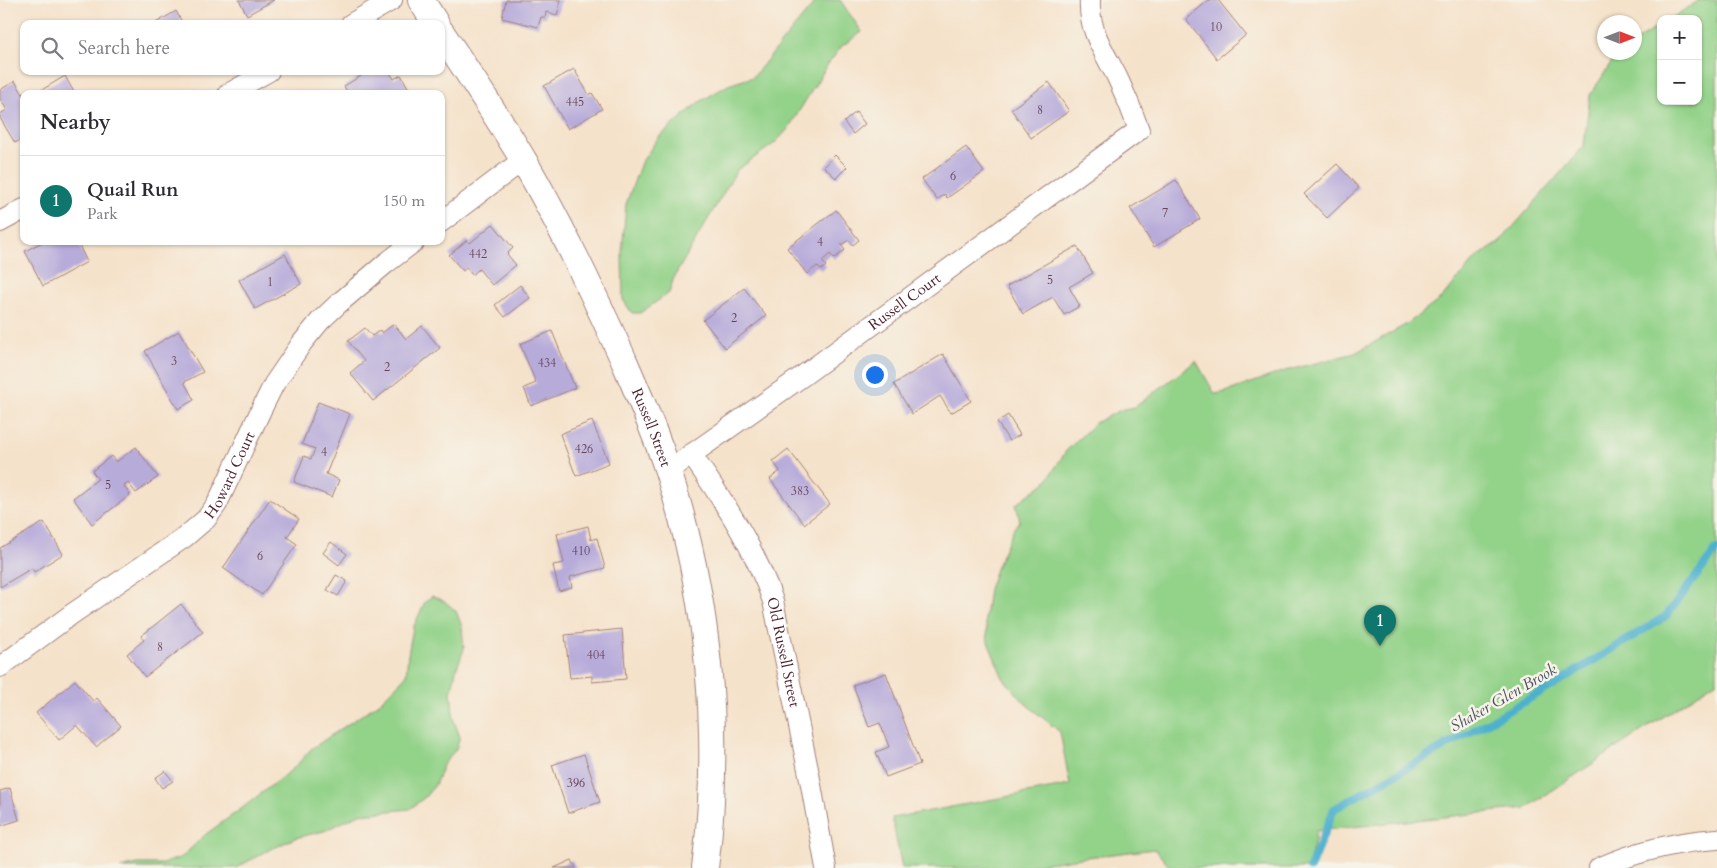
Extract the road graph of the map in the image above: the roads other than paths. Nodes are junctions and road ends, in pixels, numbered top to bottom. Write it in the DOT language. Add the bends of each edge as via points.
graph roads {
  1 [pos="392,0"];
  2 [pos="421,0"];
  3 [pos="1090,0"];
  4 [pos="358,20"];
  5 [pos="434,20"];
  6 [pos="445,38"];
  7 [pos="262,75"];
  8 [pos="235,90"];
  9 [pos="523,160"];
  10 [pos="20,211"];
  11 [pos="445,219"];
  12 [pos="0,222"];
  13 [pos="410,245"];
  14 [pos="692,454"];
  15 [pos="668,471"];
  16 [pos="0,667"];
  17 [pos="1717,839"];
  18 [pos="705,868"];
  19 [pos="826,868"];
  20 [pos="1599,868"];
  1 -- 4 [label="street"];
  2 -- 5 [label="street"];
  3 -- 14 [label="street, Russell Court" via="1094,32 1139,130"];
  6 -- 9 [label="street, Russell Street"];
  7 -- 8 [label="street"];
  9 -- 11 [label="street"];
  9 -- 15 [label="street, Russell Street" via="606,321"];
  10 -- 12 [label="street"];
  13 -- 16 [label="street, Howard Court" via="338,304 302,343 274,384 217,504 206,519"];
  14 -- 15 [label="street, Russell Court"];
  14 -- 19 [label="street, Old Russell Street" via="749,545 766,579"];
  15 -- 18 [label="street, Russell Street" via="692,564 708,661 712,802"];
  17 -- 20 [label="street" via="1676,843"];
}
